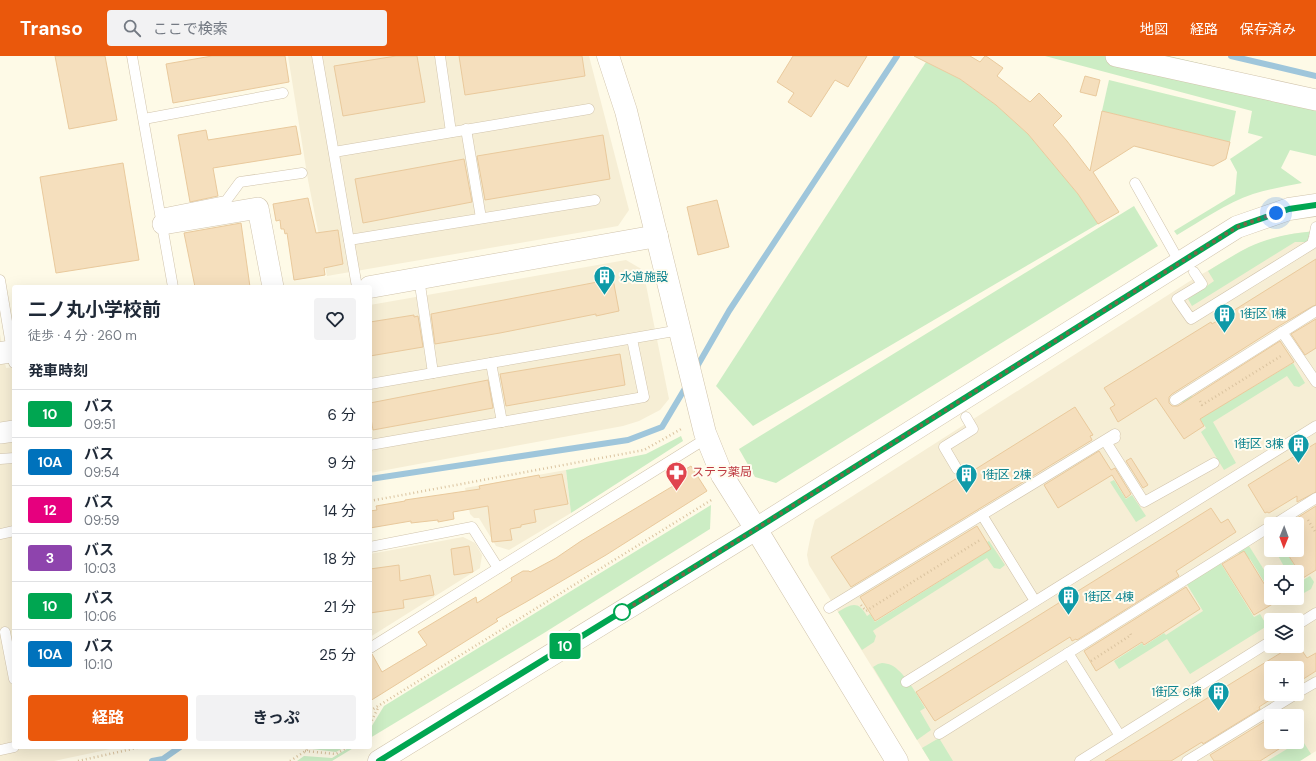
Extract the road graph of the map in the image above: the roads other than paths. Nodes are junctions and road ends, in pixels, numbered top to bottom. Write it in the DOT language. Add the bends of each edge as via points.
graph roads {
  1 [pos="132,56"];
  2 [pos="317,56"];
  3 [pos="440,56"];
  4 [pos="608,56"];
  5 [pos="1116,56"];
  6 [pos="282,93"];
  7 [pos="1316,100"];
  8 [pos="589,109"];
  9 [pos="144,119"];
  10 [pos="466,129"];
  11 [pos="451,132"];
  12 [pos="334,152"];
  13 [pos="302,173"];
  14 [pos="1135,183"];
  15 [pos="595,200"];
  16 [pos="1316,205"];
  17 [pos="481,218"];
  18 [pos="162,219"];
  19 [pos="1316,227"];
  20 [pos="657,236"];
  21 [pos="349,240"];
  22 [pos="1187,267"];
  23 [pos="419,278"];
  24 [pos="0,280"];
  25 [pos="173,285"];
  26 [pos="273,285"];
  27 [pos="357,285"];
  28 [pos="372,287"];
  29 [pos="2,308"];
  30 [pos="1316,311"];
  31 [pos="680,330"];
  32 [pos="1282,332"];
  33 [pos="632,339"];
  34 [pos="10,354"];
  35 [pos="491,363"];
  36 [pos="433,373"];
  37 [pos="1316,382"];
  38 [pos="372,384"];
  39 [pos="1175,400"];
  40 [pos="963,412"];
  41 [pos="502,422"];
  42 [pos="1316,426"];
  43 [pos="12,431"];
  44 [pos="0,433"];
  45 [pos="707,438"];
  46 [pos="372,445"];
  47 [pos="12,458"];
  48 [pos="0,459"];
  49 [pos="1214,463"];
  50 [pos="956,469"];
  51 [pos="1316,498"];
  52 [pos="982,515"];
  53 [pos="1286,517"];
  54 [pos="756,529"];
  55 [pos="1264,530"];
  56 [pos="12,531"];
  57 [pos="0,534"];
  58 [pos="372,546"];
  59 [pos="498,568"];
  60 [pos="1035,601"];
  61 [pos="829,608"];
  62 [pos="1316,613"];
  63 [pos="1304,621"];
  64 [pos="6,631"];
  65 [pos="1264,646"];
  66 [pos="372,647"];
  67 [pos="1068,653"];
  68 [pos="12,667"];
  69 [pos="906,682"];
  70 [pos="1316,682"];
  71 [pos="1304,689"];
  72 [pos="1285,701"];
  73 [pos="939,734"];
  74 [pos="1120,736"];
  75 [pos="12,747"];
  76 [pos="0,750"];
  77 [pos="379,761"];
  78 [pos="897,761"];
  79 [pos="1080,761"];
  80 [pos="1188,761"];
  1 -- 9 [label="lane"];
  2 -- 12 [label="lane"];
  3 -- 11 [label="lane"];
  4 -- 20 [label="street" via="626,111"];
  5 -- 7 [label="street"];
  6 -- 9 [label="lane"];
  8 -- 10 [label="lane"];
  9 -- 18 [label="lane"];
  10 -- 11 [label="lane"];
  10 -- 17 [label="lane"];
  11 -- 12 [label="lane"];
  12 -- 21 [label="lane"];
  13 -- 18 [label="lane" via="240,182 226,201"];
  14 -- 22 [label="lane"];
  15 -- 17 [label="lane"];
  16 -- 22 [label="street" via="1289,209 1237,227"];
  17 -- 21 [label="lane"];
  18 -- 25 [label="lane"];
  18 -- 26 [label="street" via="258,208"];
  19 -- 22 [label="lane" via="1312,244 1191,319 1177,299 1202,284"];
  20 -- 23 [label="street"];
  20 -- 31 [label="street"];
  21 -- 27 [label="lane"];
  22 -- 40 [label="street"];
  23 -- 28 [label="street"];
  23 -- 36 [label="lane"];
  24 -- 29 [label="lane"];
  29 -- 34 [label="lane"];
  30 -- 32 [label="lane"];
  31 -- 33 [label="lane"];
  31 -- 45 [label="street"];
  32 -- 37 [label="lane"];
  32 -- 39 [label="lane"];
  33 -- 35 [label="lane"];
  33 -- 41 [label="lane" via="644,397"];
  35 -- 36 [label="lane"];
  35 -- 41 [label="lane"];
  36 -- 38 [label="lane"];
  40 -- 50 [label="lane" via="973,429 944,447"];
  40 -- 54 [label="street"];
  41 -- 46 [label="lane"];
  42 -- 60 [label="lane"];
  43 -- 44 [label="street"];
  45 -- 54 [label="street" via="722,475"];
  45 -- 59 [label="lane"];
  47 -- 48 [label="lane"];
  49 -- 52 [label="lane" via="1144,502 1106,442 1116,435"];
  51 -- 53 [label="lane"];
  52 -- 60 [label="lane"];
  52 -- 61 [label="lane"];
  54 -- 77 [label="street"];
  54 -- 78 [label="street"];
  55 -- 67 [label="lane"];
  56 -- 57 [label="lane"];
  58 -- 59 [label="lane" via="472,527"];
  59 -- 66 [label="lane"];
  60 -- 69 [label="lane"];
  62 -- 63 [label="lane"];
  64 -- 68 [label="lane"];
  65 -- 74 [label="lane"];
  67 -- 73 [label="lane"];
  67 -- 74 [label="lane"];
  70 -- 71 [label="lane"];
  72 -- 80 [label="lane"];
  74 -- 79 [label="lane"];
  75 -- 76 [label="lane"];
}
